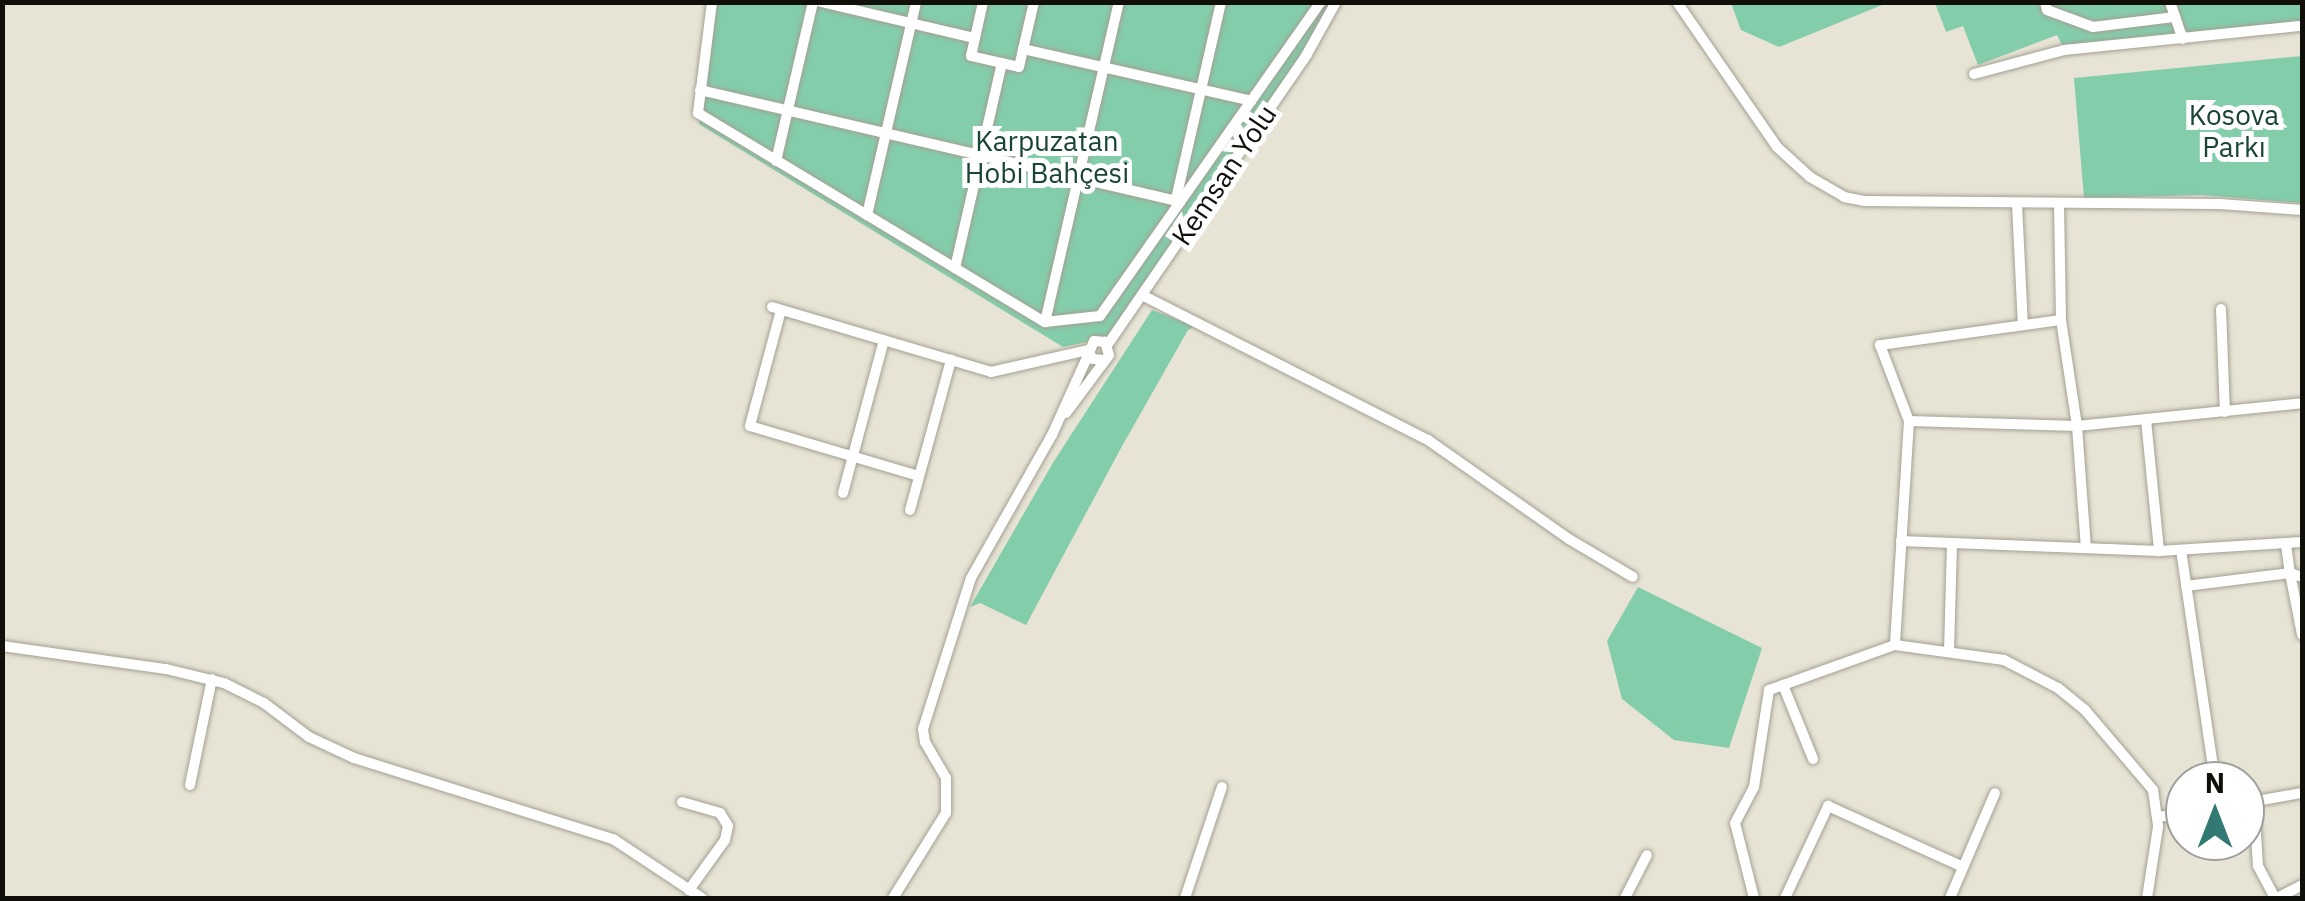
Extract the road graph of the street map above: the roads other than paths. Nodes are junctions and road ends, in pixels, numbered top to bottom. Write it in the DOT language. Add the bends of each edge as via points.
graph roads {
  1 [pos="712,2"];
  2 [pos="813,2"];
  3 [pos="821,2"];
  4 [pos="916,2"];
  5 [pos="983,2"];
  6 [pos="1034,2"];
  7 [pos="1119,2"];
  8 [pos="1222,2"];
  9 [pos="1321,2"];
  10 [pos="1336,2"];
  11 [pos="1677,2"];
  12 [pos="2044,2"];
  13 [pos="2170,2"];
  14 [pos="2175,17"];
  15 [pos="911,23"];
  16 [pos="2302,26"];
  17 [pos="975,38"];
  18 [pos="2183,39"];
  19 [pos="1023,49"];
  20 [pos="1002,63"];
  21 [pos="1104,67"];
  22 [pos="1974,74"];
  23 [pos="700,90"];
  24 [pos="1201,90"];
  25 [pos="1252,101"];
  26 [pos="788,110"];
  27 [pos="886,132"];
  28 [pos="981,154"];
  29 [pos="776,160"];
  30 [pos="1078,177"];
  31 [pos="1178,201"];
  32 [pos="2017,204"];
  33 [pos="2059,204"];
  34 [pos="2302,210"];
  35 [pos="866,215"];
  36 [pos="955,268"];
  37 [pos="1142,295"];
  38 [pos="2221,309"];
  39 [pos="2061,320"];
  40 [pos="1045,322"];
  41 [pos="2022,325"];
  42 [pos="884,340"];
  43 [pos="1108,344"];
  44 [pos="1089,351"];
  45 [pos="951,360"];
  46 [pos="1104,360"];
  47 [pos="2302,404"];
  48 [pos="2225,412"];
  49 [pos="2146,420"];
  50 [pos="1909,421"];
  51 [pos="2077,426"];
  52 [pos="1052,435"];
  53 [pos="853,457"];
  54 [pos="920,476"];
  55 [pos="843,493"];
  56 [pos="910,510"];
  57 [pos="1901,541"];
  58 [pos="2302,542"];
  59 [pos="1952,543"];
  60 [pos="2286,545"];
  61 [pos="2086,548"];
  62 [pos="2181,550"];
  63 [pos="2159,551"];
  64 [pos="2296,575"];
  65 [pos="1633,577"];
  66 [pos="2186,586"];
  67 [pos="2302,635"];
  68 [pos="1895,645"];
  69 [pos="2,646"];
  70 [pos="1949,651"];
  71 [pos="212,679"];
  72 [pos="1783,686"];
  73 [pos="1813,759"];
  74 [pos="2212,761"];
  75 [pos="190,785"];
  76 [pos="1222,788"];
  77 [pos="1995,793"];
  78 [pos="2302,793"];
  79 [pos="2265,799"];
  80 [pos="682,802"];
  81 [pos="2165,817"];
  82 [pos="2158,818"];
  83 [pos="1648,854"];
  84 [pos="2258,861"];
  85 [pos="1964,867"];
  86 [pos="2302,886"];
  87 [pos="689,890"];
  88 [pos="702,898"];
  89 [pos="894,898"];
  90 [pos="1185,898"];
  91 [pos="1624,898"];
  92 [pos="1754,898"];
  93 [pos="1785,898"];
  94 [pos="1950,898"];
  95 [pos="2148,898"];
  96 [pos="2276,898"];
  1 -- 23 [label="street"];
  2 -- 26 [label="street"];
  3 -- 15 [label="street"];
  4 -- 15 [label="street"];
  5 -- 17 [label="street"];
  6 -- 19 [label="street"];
  7 -- 21 [label="street"];
  8 -- 24 [label="street"];
  9 -- 25 [label="street"];
  10 -- 37 [label="street, Kemsan Yolu"];
  11 -- 32 [label="street" via="1768,136 1828,190 1864,201"];
  12 -- 14 [label="street" via="2048,10 2093,27"];
  13 -- 14 [label="street"];
  14 -- 18 [label="street"];
  15 -- 17 [label="street"];
  15 -- 27 [label="street"];
  16 -- 18 [label="street"];
  17 -- 20 [label="street" via="970,56"];
  18 -- 22 [label="street" via="2064,50"];
  19 -- 20 [label="street" via="1019,67"];
  19 -- 21 [label="street"];
  20 -- 28 [label="street"];
  21 -- 24 [label="street"];
  21 -- 30 [label="street"];
  23 -- 26 [label="street"];
  23 -- 29 [label="street" via="698,113"];
  24 -- 25 [label="street"];
  24 -- 31 [label="street"];
  25 -- 31 [label="street"];
  26 -- 27 [label="street"];
  26 -- 29 [label="street"];
  27 -- 28 [label="street"];
  27 -- 35 [label="street"];
  28 -- 30 [label="street"];
  28 -- 36 [label="street"];
  29 -- 35 [label="street"];
  30 -- 31 [label="street"];
  30 -- 40 [label="street"];
  31 -- 40 [label="street" via="1100,316"];
  32 -- 33 [label="street"];
  32 -- 41 [label="street"];
  33 -- 34 [label="street"];
  33 -- 39 [label="street"];
  35 -- 36 [label="street"];
  36 -- 40 [label="street"];
  37 -- 43 [label="street, Kemsan Yolu"];
  37 -- 65 [label="street" via="1428,440"];
  38 -- 48 [label="street"];
  39 -- 41 [label="street"];
  39 -- 51 [label="street"];
  41 -- 50 [label="street" via="1880,345"];
  42 -- 45 [label="street"];
  42 -- 53 [label="street"];
  42 -- 53 [label="street" via="776,308 750,426"];
  43 -- 44 [label="street" via="1094,341"];
  43 -- 46 [label="street"];
  44 -- 45 [label="street" via="991,372"];
  44 -- 46 [label="street"];
  44 -- 52 [label="street"];
  45 -- 54 [label="street"];
  46 -- 52 [label="street"];
  47 -- 48 [label="street"];
  48 -- 49 [label="street"];
  49 -- 51 [label="street"];
  49 -- 63 [label="street"];
  50 -- 51 [label="street"];
  50 -- 57 [label="street"];
  51 -- 61 [label="street"];
  52 -- 89 [label="street" via="971,578 923,730 946,778 946,813"];
  53 -- 54 [label="street"];
  53 -- 55 [label="street"];
  54 -- 56 [label="street"];
  57 -- 59 [label="street"];
  57 -- 68 [label="street"];
  58 -- 60 [label="street"];
  59 -- 61 [label="street"];
  59 -- 70 [label="street"];
  60 -- 62 [label="street"];
  60 -- 64 [label="street"];
  61 -- 63 [label="street"];
  62 -- 63 [label="street"];
  62 -- 66 [label="street"];
  64 -- 66 [label="street"];
  64 -- 67 [label="street"];
  66 -- 74 [label="street"];
  68 -- 70 [label="street"];
  68 -- 72 [label="street"];
  69 -- 71 [label="street"];
  70 -- 82 [label="street" via="2016,665 2076,702 2152,790"];
  71 -- 75 [label="street"];
  71 -- 87 [label="street" via="354,758 612,839"];
  72 -- 73 [label="street"];
  72 -- 92 [label="street" via="1768,690 1754,787 1735,822"];
  76 -- 90 [label="street"];
  77 -- 85 [label="street"];
  78 -- 79 [label="street"];
  80 -- 87 [label="street" via="720,813 728,826"];
  81 -- 82 [label="street"];
  82 -- 95 [label="street"];
  83 -- 91 [label="street"];
  84 -- 96 [label="street"];
  85 -- 93 [label="street" via="1828,806"];
  85 -- 94 [label="street"];
  86 -- 96 [label="street"];
  87 -- 88 [label="street"];
}
